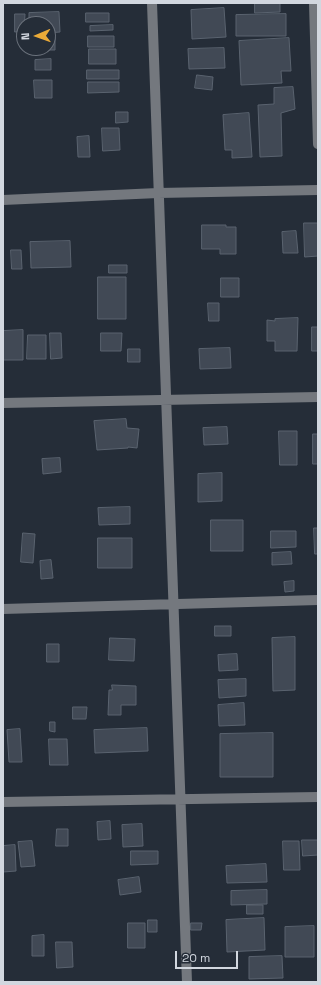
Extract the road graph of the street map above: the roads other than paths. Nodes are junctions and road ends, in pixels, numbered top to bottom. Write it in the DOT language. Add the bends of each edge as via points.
graph roads {
  1 [pos="152,3"];
  2 [pos="314,3"];
  3 [pos="318,144"];
  4 [pos="318,190"];
  5 [pos="158,193"];
  6 [pos="3,200"];
  7 [pos="318,397"];
  8 [pos="166,400"];
  9 [pos="3,403"];
  10 [pos="318,600"];
  11 [pos="173,604"];
  12 [pos="3,609"];
  13 [pos="318,797"];
  14 [pos="180,799"];
  15 [pos="3,802"];
  16 [pos="187,982"];
  1 -- 5 [label="street"];
  2 -- 3 [label="street"];
  4 -- 5 [label="street"];
  5 -- 6 [label="street"];
  5 -- 8 [label="street"];
  7 -- 8 [label="street"];
  8 -- 9 [label="street"];
  8 -- 11 [label="street"];
  10 -- 11 [label="street"];
  11 -- 12 [label="street"];
  11 -- 14 [label="street"];
  13 -- 14 [label="street"];
  14 -- 15 [label="street"];
  14 -- 16 [label="street"];
}
